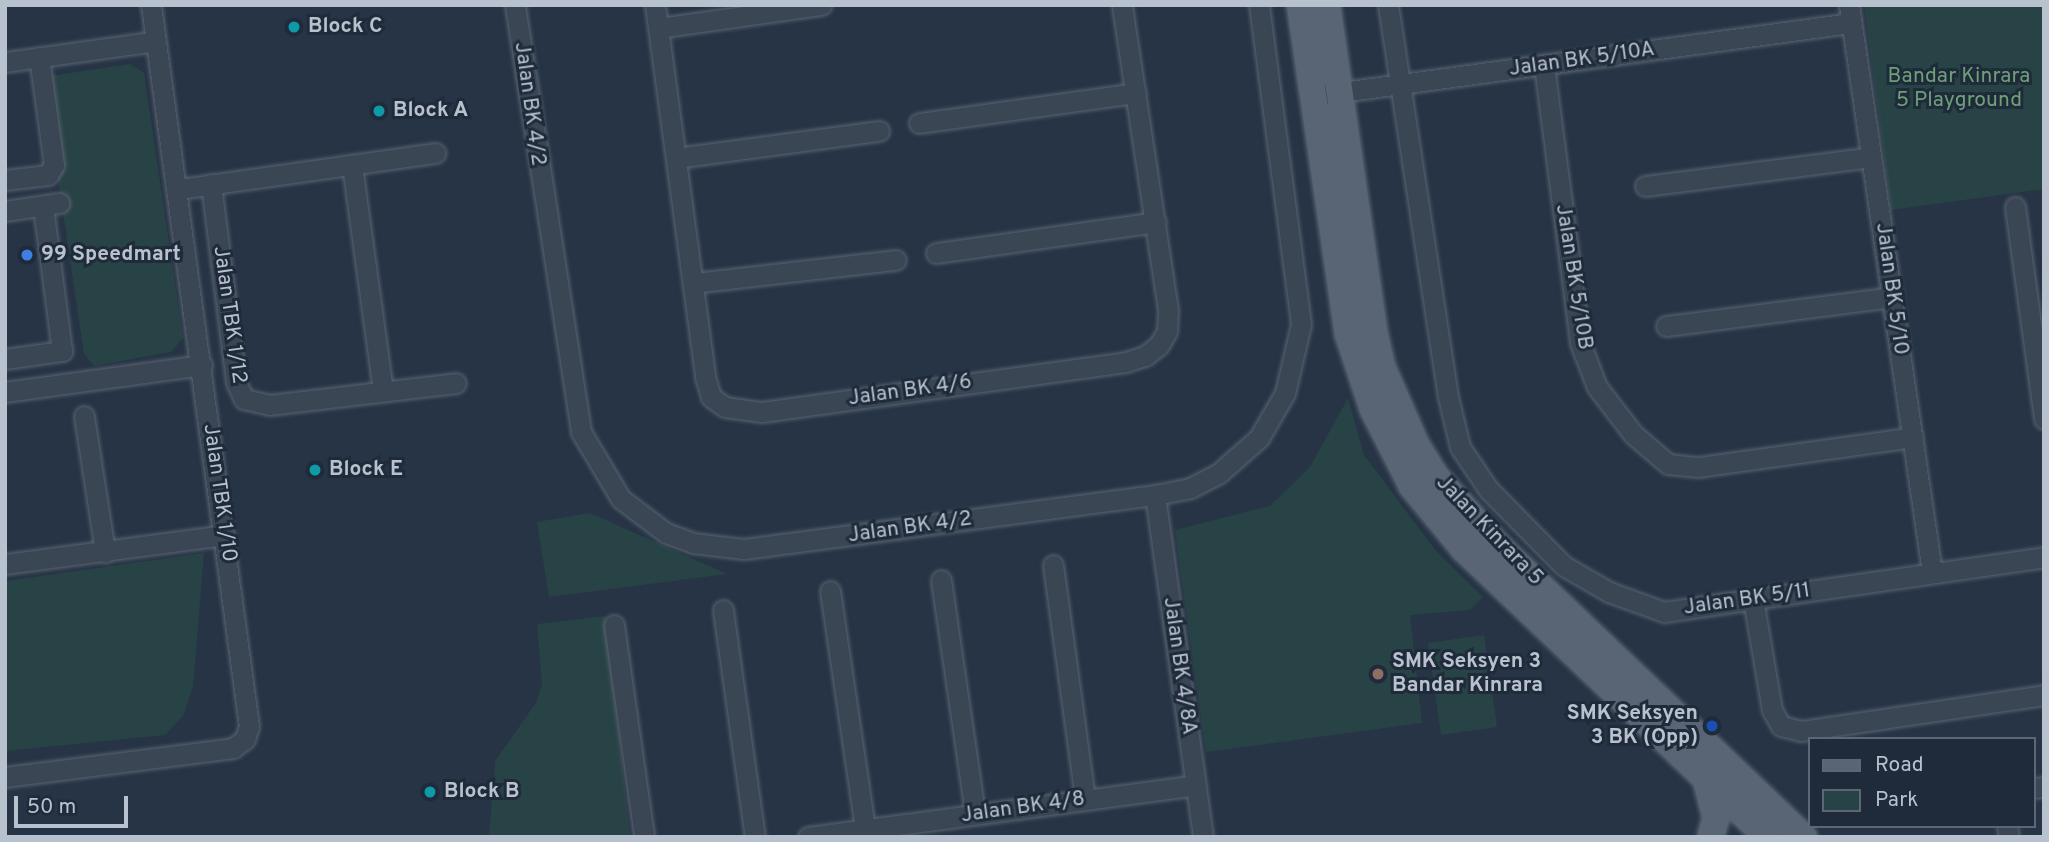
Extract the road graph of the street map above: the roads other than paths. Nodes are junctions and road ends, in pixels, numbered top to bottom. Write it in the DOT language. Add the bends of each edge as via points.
graph roads {
  1 [pos="151,5"];
  2 [pos="515,5"];
  3 [pos="655,5"];
  4 [pos="821,5"];
  5 [pos="1122,5"];
  6 [pos="1259,5"];
  7 [pos="1300,5"];
  8 [pos="1327,5"];
  9 [pos="1388,5"];
  10 [pos="1850,14"];
  11 [pos="658,27"];
  12 [pos="156,41"];
  13 [pos="39,57"];
  14 [pos="5,62"];
  15 [pos="1544,65"];
  16 [pos="1399,85"];
  17 [pos="1341,92"];
  18 [pos="1136,93"];
  19 [pos="1312,96"];
  20 [pos="919,123"];
  21 [pos="879,131"];
  22 [pos="435,153"];
  23 [pos="1871,157"];
  24 [pos="676,159"];
  25 [pos="352,165"];
  26 [pos="5,180"];
  27 [pos="211,184"];
  28 [pos="1645,186"];
  29 [pos="179,189"];
  30 [pos="2015,207"];
  31 [pos="5,211"];
  32 [pos="1156,222"];
  33 [pos="936,253"];
  34 [pos="896,260"];
  35 [pos="693,283"];
  36 [pos="1892,297"];
  37 [pos="1666,326"];
  38 [pos="62,351"];
  39 [pos="5,359"];
  40 [pos="202,365"];
  41 [pos="456,383"];
  42 [pos="67,384"];
  43 [pos="383,391"];
  44 [pos="5,392"];
  45 [pos="84,416"];
  46 [pos="2044,419"];
  47 [pos="1913,437"];
  48 [pos="1155,495"];
  49 [pos="224,535"];
  50 [pos="104,552"];
  51 [pos="2044,557"];
  52 [pos="5,564"];
  53 [pos="1053,565"];
  54 [pos="1933,572"];
  55 [pos="940,580"];
  56 [pos="830,591"];
  57 [pos="1753,599"];
  58 [pos="723,610"];
  59 [pos="614,625"];
  60 [pos="2044,695"];
  61 [pos="1704,775"];
  62 [pos="5,777"];
  63 [pos="1196,785"];
  64 [pos="1085,800"];
  65 [pos="975,814"];
  66 [pos="1755,817"];
  67 [pos="865,829"];
  68 [pos="1710,836"];
  69 [pos="644,837"];
  70 [pos="755,837"];
  71 [pos="808,837"];
  72 [pos="1203,837"];
  73 [pos="1804,837"];
  1 -- 12 [label="street, Jalan TBK 1/10"];
  2 -- 48 [label="street, Jalan BK 4/2" via="581,432 621,499 666,533 693,543 744,549"];
  3 -- 11 [label="street, Jalan BK 4/6"];
  4 -- 11 [label="street"];
  5 -- 18 [label="street, Jalan BK 4/6"];
  6 -- 48 [label="street, Jalan BK 4/2" via="1299,296 1297,347 1284,393 1259,438 1218,474 1190,488"];
  7 -- 19 [label="main road, Jalan Kinrara 5"];
  8 -- 17 [label="main road, Jalan Kinrara 5"];
  9 -- 16 [label="street, Jalan BK 5/11"];
  10 -- 15 [label="street, Jalan BK 5/10A"];
  10 -- 23 [label="street, Jalan BK 5/10"];
  11 -- 24 [label="street, Jalan BK 4/6"];
  12 -- 13 [label="street"];
  12 -- 29 [label="street, Jalan TBK 1/10"];
  13 -- 14 [label="street"];
  13 -- 26 [label="street" via="54,165 48,175"];
  15 -- 16 [label="street, Jalan BK 5/10A"];
  15 -- 47 [label="street, Jalan BK 5/10B" via="1580,343 1597,387 1633,434 1668,464 1698,467"];
  16 -- 17 [label="street, Jalan BK 5/10A"];
  16 -- 57 [label="street, Jalan BK 5/11" via="1448,397 1460,447 1488,489 1564,566 1609,592 1664,612"];
  17 -- 19 [label="street, Jalan BK 5/10A"];
  17 -- 66 [label="main road, Jalan Kinrara 5" via="1374,331 1382,367 1416,445 1435,476 1499,547"];
  18 -- 20 [label="street"];
  18 -- 32 [label="street, Jalan BK 4/6"];
  19 -- 61 [label="main road, Jalan Kinrara 5" via="1358,373 1412,486 1464,549"];
  21 -- 24 [label="street"];
  22 -- 25 [label="street"];
  23 -- 28 [label="street"];
  23 -- 36 [label="street, Jalan BK 5/10"];
  24 -- 35 [label="street, Jalan BK 4/6"];
  25 -- 27 [label="street"];
  25 -- 43 [label="street"];
  27 -- 29 [label="street"];
  27 -- 43 [label="street, Jalan TBK 1/12" via="236,382 244,398 260,406"];
  29 -- 40 [label="street, Jalan TBK 1/10"];
  30 -- 46 [label="street"];
  31 -- 38 [label="street" via="51,205"];
  32 -- 33 [label="street"];
  32 -- 35 [label="street, Jalan BK 4/6" via="1169,320 1160,345 1145,356 762,412 725,407 711,397"];
  34 -- 35 [label="street"];
  36 -- 37 [label="street"];
  36 -- 47 [label="street, Jalan BK 5/10"];
  38 -- 39 [label="street"];
  38 -- 42 [label="street"];
  40 -- 42 [label="street"];
  40 -- 49 [label="street, Jalan TBK 1/10"];
  41 -- 43 [label="street, Jalan TBK 1/12"];
  42 -- 44 [label="street"];
  45 -- 50 [label="street"];
  47 -- 54 [label="street, Jalan BK 5/10"];
  48 -- 63 [label="street, Jalan BK 4/8A"];
  49 -- 50 [label="street"];
  49 -- 62 [label="street, Jalan TBK 1/10" via="249,726 245,739 233,748"];
  50 -- 52 [label="street"];
  51 -- 54 [label="street, Jalan BK 5/11"];
  53 -- 64 [label="street"];
  54 -- 57 [label="street, Jalan BK 5/11"];
  55 -- 65 [label="street"];
  56 -- 67 [label="street"];
  57 -- 60 [label="street" via="1772,710 1781,726 1801,732"];
  58 -- 70 [label="street"];
  59 -- 69 [label="street"];
  61 -- 66 [label="main road, Jalan Kinrara 5"];
  61 -- 68 [label="main road" via="1715,810"];
  63 -- 64 [label="street, Jalan BK 4/8"];
  63 -- 72 [label="street, Jalan BK 4/8A"];
  64 -- 65 [label="street, Jalan BK 4/8"];
  65 -- 67 [label="street, Jalan BK 4/8"];
  66 -- 68 [label="street"];
  66 -- 73 [label="main road, Jalan Kinrara 5"];
  67 -- 71 [label="street, Jalan BK 4/8"];
}
